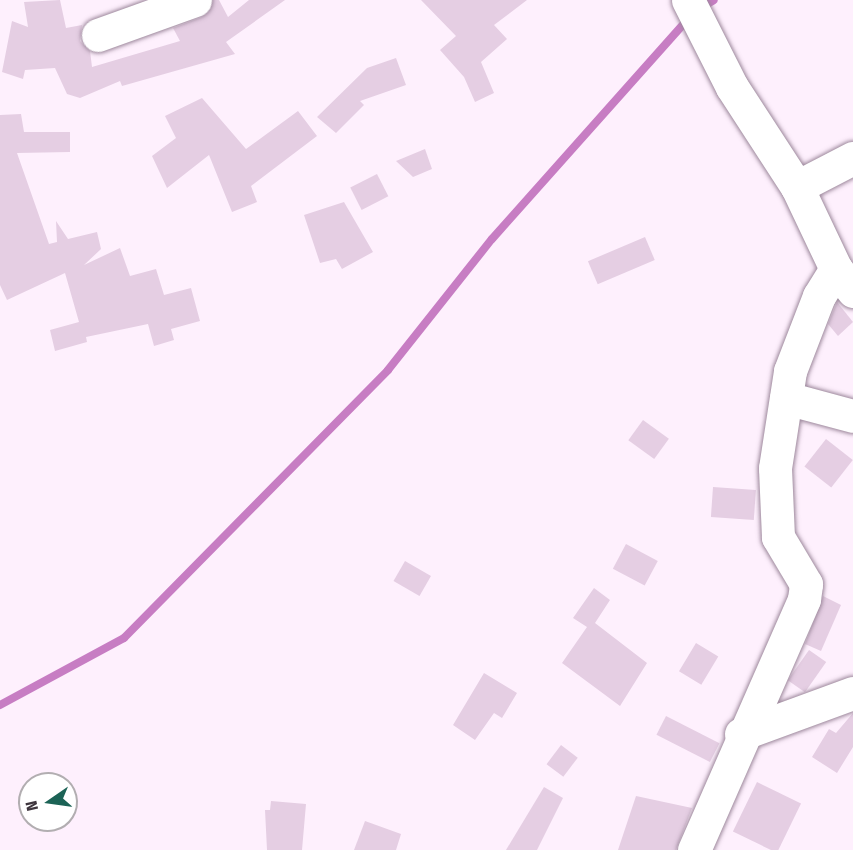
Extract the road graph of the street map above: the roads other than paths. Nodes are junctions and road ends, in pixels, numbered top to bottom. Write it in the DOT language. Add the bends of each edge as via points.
graph roads {
  1 [pos="195,0"];
  2 [pos="688,0"];
  3 [pos="99,35"];
  4 [pos="853,158"];
  5 [pos="797,187"];
  6 [pos="844,280"];
  7 [pos="786,398"];
  8 [pos="853,416"];
  9 [pos="853,693"];
  10 [pos="741,734"];
  11 [pos="694,850"];
  1 -- 3 [label="street"];
  2 -- 5 [label="street" via="732,87"];
  4 -- 5 [label="street"];
  5 -- 6 [label="street"];
  6 -- 7 [label="street" via="819,296"];
  7 -- 8 [label="street"];
  7 -- 10 [label="street" via="775,468 778,537 806,584 804,599"];
  9 -- 10 [label="street"];
  10 -- 11 [label="street"];
}
